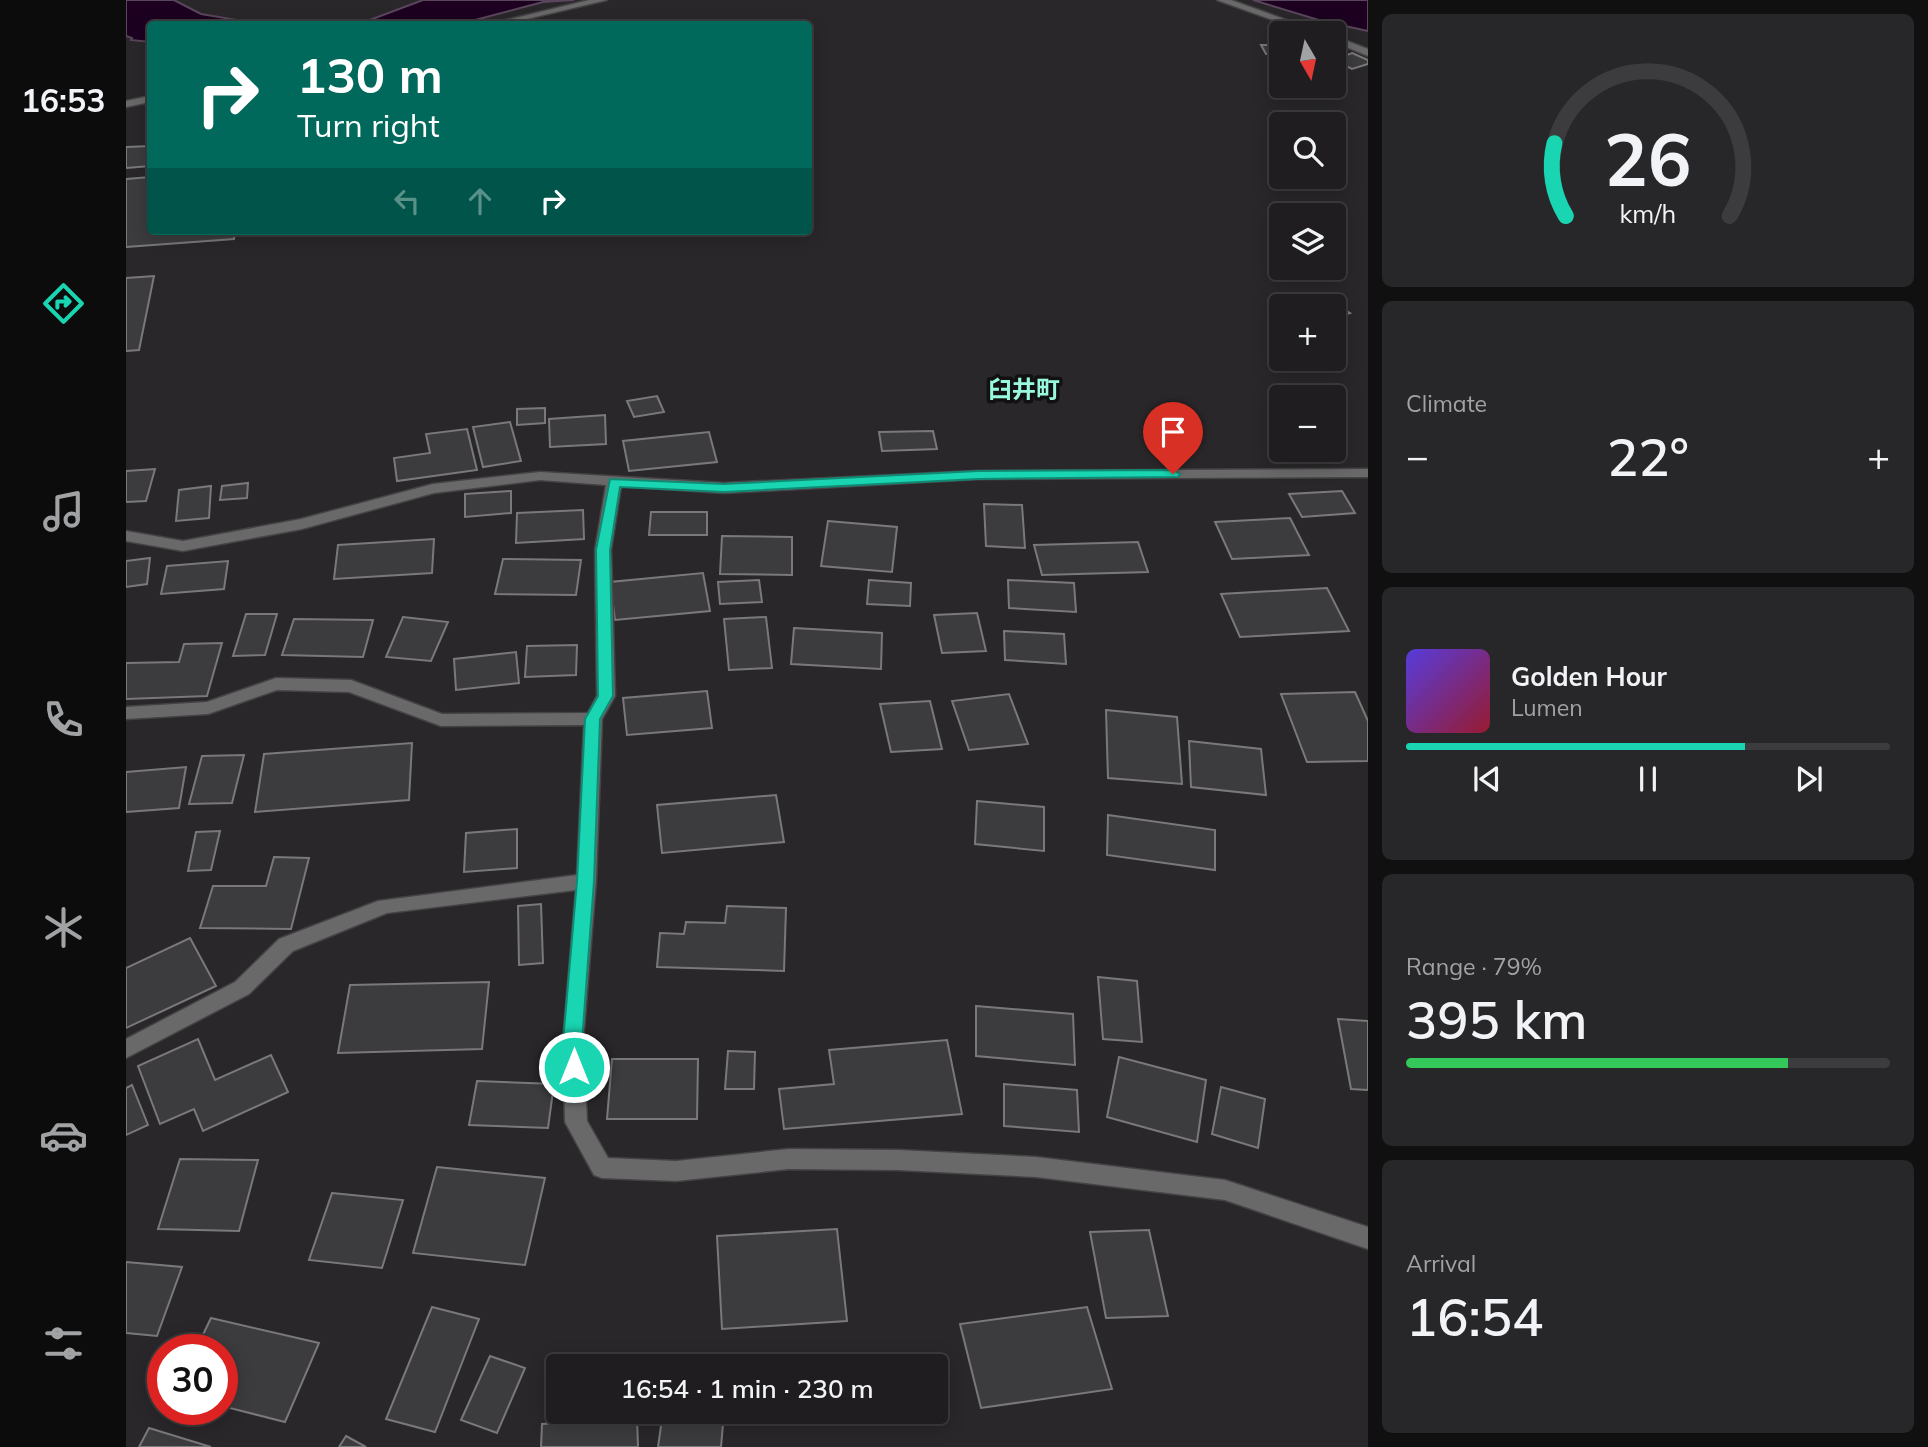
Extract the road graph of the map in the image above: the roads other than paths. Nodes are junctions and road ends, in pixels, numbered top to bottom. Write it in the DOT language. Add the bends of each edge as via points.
graph roads {
  1 [pos="602,0"];
  2 [pos="1222,0"];
  3 [pos="508,21"];
  4 [pos="1283,21"];
  5 [pos="1346,44"];
  6 [pos="1368,53"];
  7 [pos="147,100"];
  8 [pos="126,104"];
  9 [pos="1368,473"];
  10 [pos="614,482"];
  11 [pos="126,536"];
  12 [pos="126,713"];
  13 [pos="593,719"];
  14 [pos="586,881"];
  15 [pos="126,1049"];
  16 [pos="1368,1238"];
  1 -- 3 [label="street"];
  2 -- 4 [label="street"];
  5 -- 6 [label="street"];
  7 -- 8 [label="street"];
  9 -- 10 [label="street" via="978,475 724,488"];
  10 -- 11 [label="street" via="540,476 433,489 302,524 183,546"];
  10 -- 13 [label="street" via="603,550 606,696"];
  12 -- 13 [label="street" via="208,708 276,684 351,686 442,720"];
  13 -- 14 [label="street"];
  14 -- 15 [label="street" via="385,906 286,945 242,988"];
  14 -- 16 [label="street" via="573,1042 576,1122 602,1168 676,1171 789,1159 1036,1167 1225,1190"];
}
